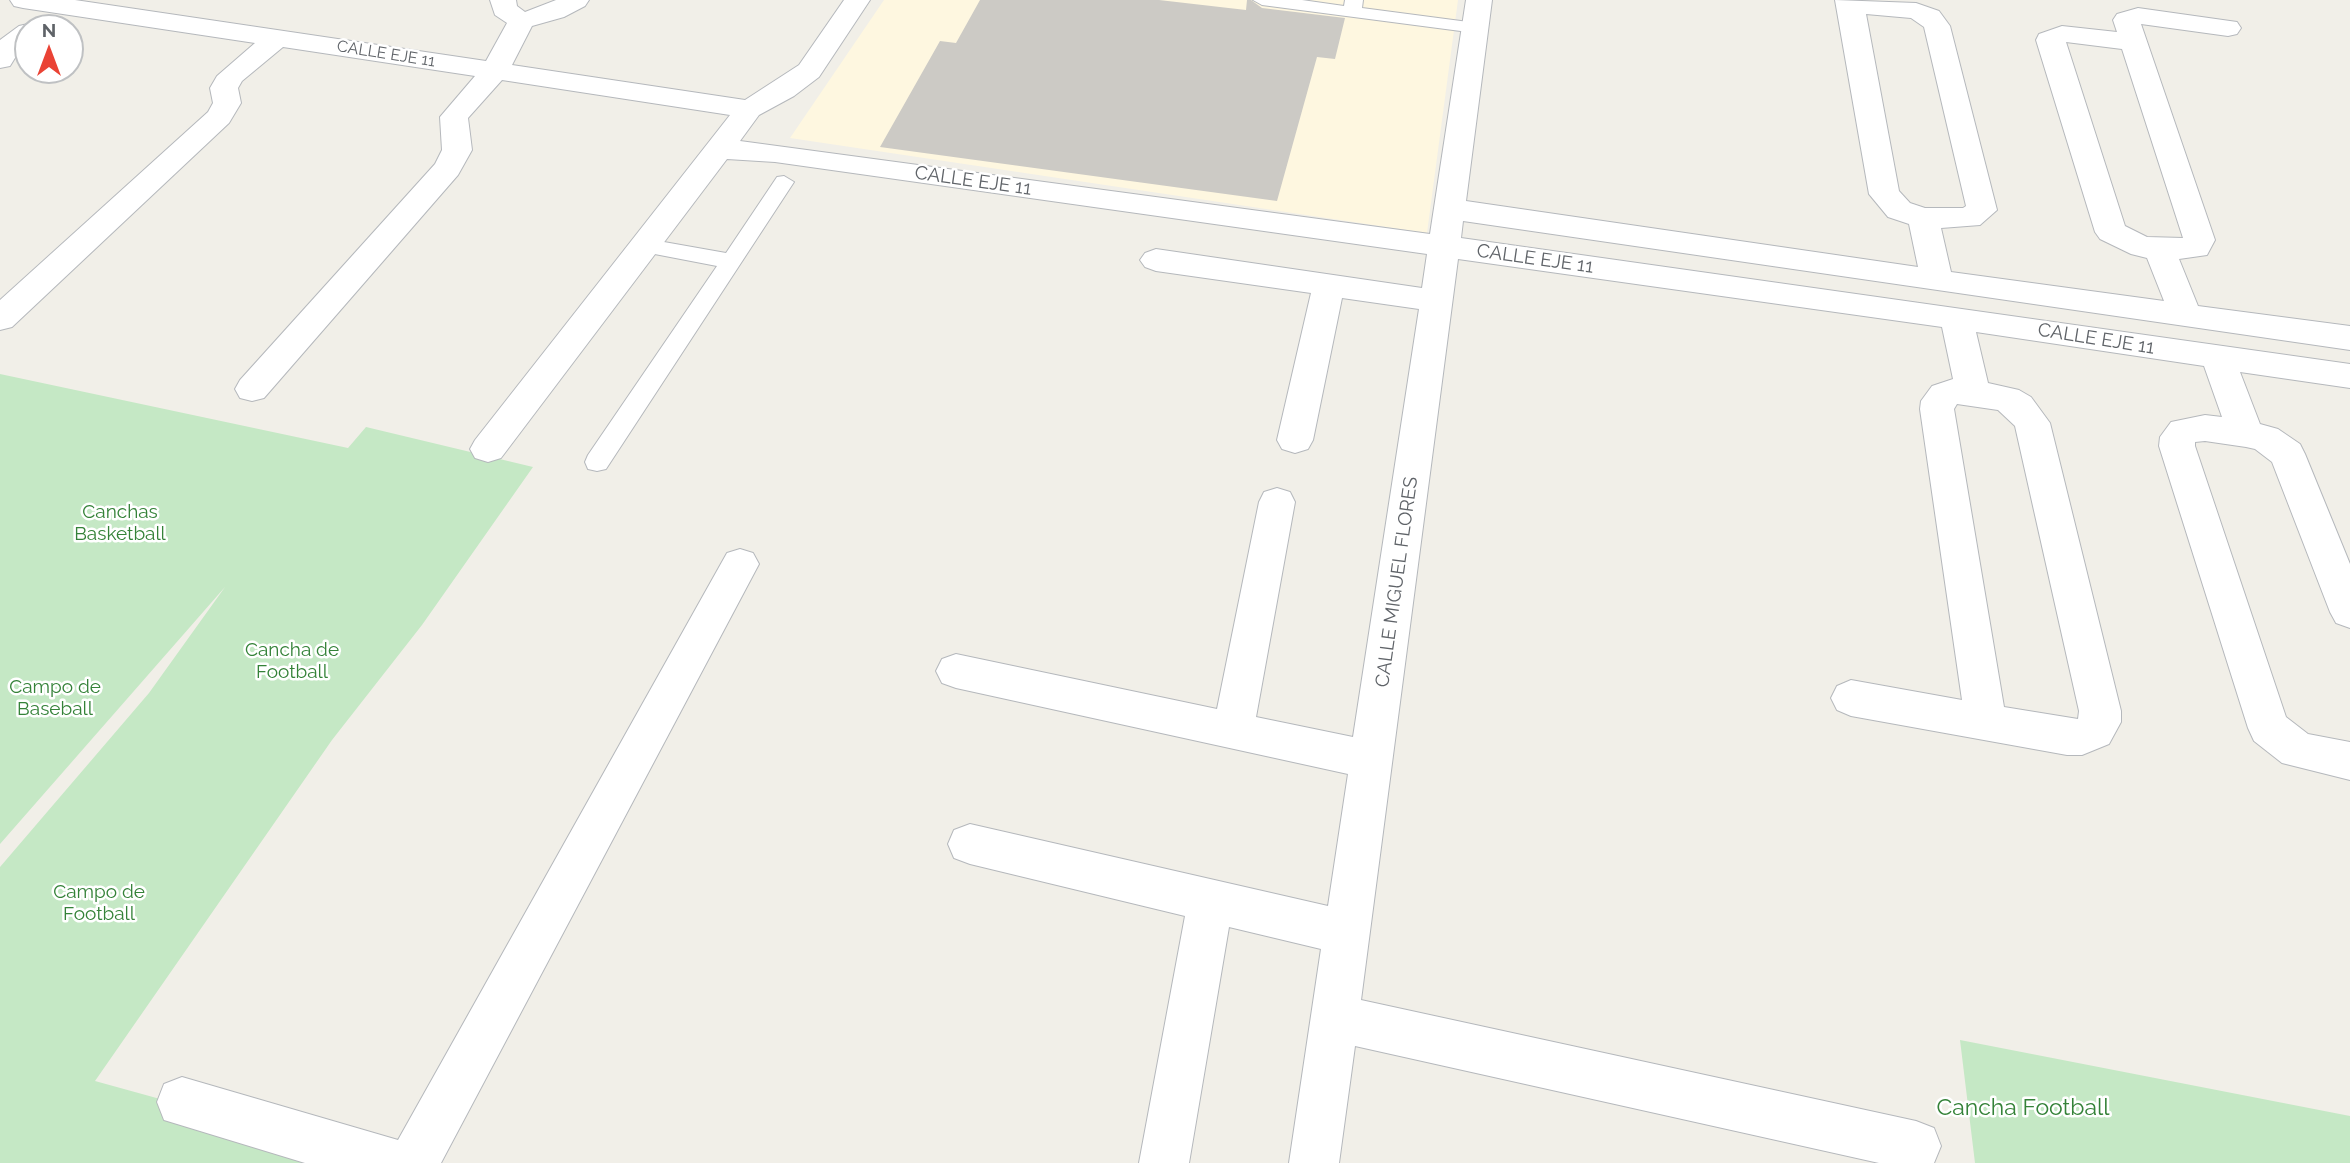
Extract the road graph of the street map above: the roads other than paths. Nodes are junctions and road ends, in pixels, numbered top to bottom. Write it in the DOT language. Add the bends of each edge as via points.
graph roads {
  1 [pos="23,0"];
  2 [pos="503,0"];
  3 [pos="576,0"];
  4 [pos="858,0"];
  5 [pos="1262,0"];
  6 [pos="1849,2"];
  7 [pos="61,6"];
  8 [pos="1353,6"];
  9 [pos="51,14"];
  10 [pos="1478,14"];
  11 [pos="521,21"];
  12 [pos="2228,28"];
  13 [pos="277,38"];
  14 [pos="2133,42"];
  15 [pos="14,43"];
  16 [pos="0,60"];
  17 [pos="495,71"];
  18 [pos="749,109"];
  19 [pos="719,149"];
  20 [pos="784,182"];
  21 [pos="1450,209"];
  22 [pos="1923,218"];
  23 [pos="647,246"];
  24 [pos="1445,247"];
  25 [pos="2159,249"];
  26 [pos="1156,260"];
  27 [pos="732,261"];
  28 [pos="1937,281"];
  29 [pos="1329,285"];
  30 [pos="1437,301"];
  31 [pos="2185,314"];
  32 [pos="1956,317"];
  33 [pos="0,319"];
  34 [pos="2350,338"];
  35 [pos="2217,357"];
  36 [pos="2350,376"];
  37 [pos="252,389"];
  38 [pos="1973,392"];
  39 [pos="2246,433"];
  40 [pos="1295,440"];
  41 [pos="488,449"];
  42 [pos="597,463"];
  43 [pos="1277,502"];
  44 [pos="740,564"];
  45 [pos="2350,612"];
  46 [pos="956,671"];
  47 [pos="1851,698"];
  48 [pos="1986,723"];
  49 [pos="1233,731"];
  50 [pos="1371,760"];
  51 [pos="2350,761"];
  52 [pos="970,844"];
  53 [pos="1211,901"];
  54 [pos="1346,933"];
  55 [pos="1335,1018"];
  56 [pos="182,1102"];
  57 [pos="1916,1146"];
  58 [pos="391,1163"];
  59 [pos="412,1163"];
  60 [pos="1164,1163"];
  61 [pos="1314,1163"];
  1 -- 7 [label="street, CALLE EJE 11"];
  2 -- 11 [label="street" via="504,9"];
  3 -- 11 [label="street"];
  4 -- 18 [label="street" via="809,71"];
  5 -- 8 [label="lane"];
  6 -- 22 [label="street" via="1884,194 1899,210"];
  6 -- 22 [label="street" via="1916,11 1937,26 1982,210 1969,218"];
  7 -- 9 [label="street"];
  7 -- 13 [label="street, CALLE EJE 11"];
  8 -- 10 [label="lane"];
  10 -- 21 [label="street, CALLE MIGUEL FLORES"];
  11 -- 17 [label="street"];
  12 -- 14 [label="street" via="2130,16 2126,20"];
  13 -- 17 [label="street, CALLE EJE 11"];
  13 -- 33 [label="street" via="231,76 224,88 227,103 219,117"];
  14 -- 25 [label="street" via="2199,240 2196,248"];
  14 -- 25 [label="street" via="2072,34 2049,40 2107,225 2130,244"];
  15 -- 16 [label="street"];
  17 -- 18 [label="street, CALLE EJE 11"];
  17 -- 37 [label="street" via="454,117 457,150 448,168"];
  18 -- 19 [label="street"];
  19 -- 23 [label="street"];
  19 -- 24 [label="street, CALLE EJE 11" via="775,153"];
  20 -- 27 [label="lane"];
  21 -- 24 [label="street, CALLE MIGUEL FLORES"];
  21 -- 28 [label="street"];
  22 -- 28 [label="street"];
  23 -- 27 [label="lane"];
  23 -- 41 [label="street"];
  24 -- 30 [label="street, CALLE MIGUEL FLORES"];
  24 -- 32 [label="street, CALLE EJE 11"];
  25 -- 31 [label="street"];
  26 -- 29 [label="street"];
  27 -- 42 [label="lane"];
  28 -- 31 [label="street"];
  29 -- 30 [label="street"];
  29 -- 40 [label="street"];
  30 -- 50 [label="street, CALLE MIGUEL FLORES"];
  31 -- 34 [label="street"];
  32 -- 35 [label="street, CALLE EJE 11"];
  32 -- 38 [label="street"];
  35 -- 36 [label="street, CALLE EJE 11"];
  35 -- 39 [label="street"];
  38 -- 48 [label="street" via="1952,391 1938,401 1937,409"];
  38 -- 48 [label="street" via="2007,399 2032,423 2100,711 2094,732 2082,737"];
  39 -- 45 [label="street" via="2277,445 2293,463"];
  39 -- 51 [label="street" via="2192,427 2178,437 2177,446 2269,728 2281,740 2315,756"];
  43 -- 49 [label="street"];
  44 -- 59 [label="street"];
  46 -- 49 [label="street"];
  47 -- 48 [label="street"];
  49 -- 50 [label="street"];
  50 -- 54 [label="street, CALLE MIGUEL FLORES"];
  52 -- 53 [label="street"];
  53 -- 54 [label="street"];
  53 -- 60 [label="street"];
  54 -- 55 [label="street, CALLE MIGUEL FLORES"];
  55 -- 57 [label="street"];
  55 -- 61 [label="street, CALLE MIGUEL FLORES"];
  56 -- 58 [label="street"];
}
